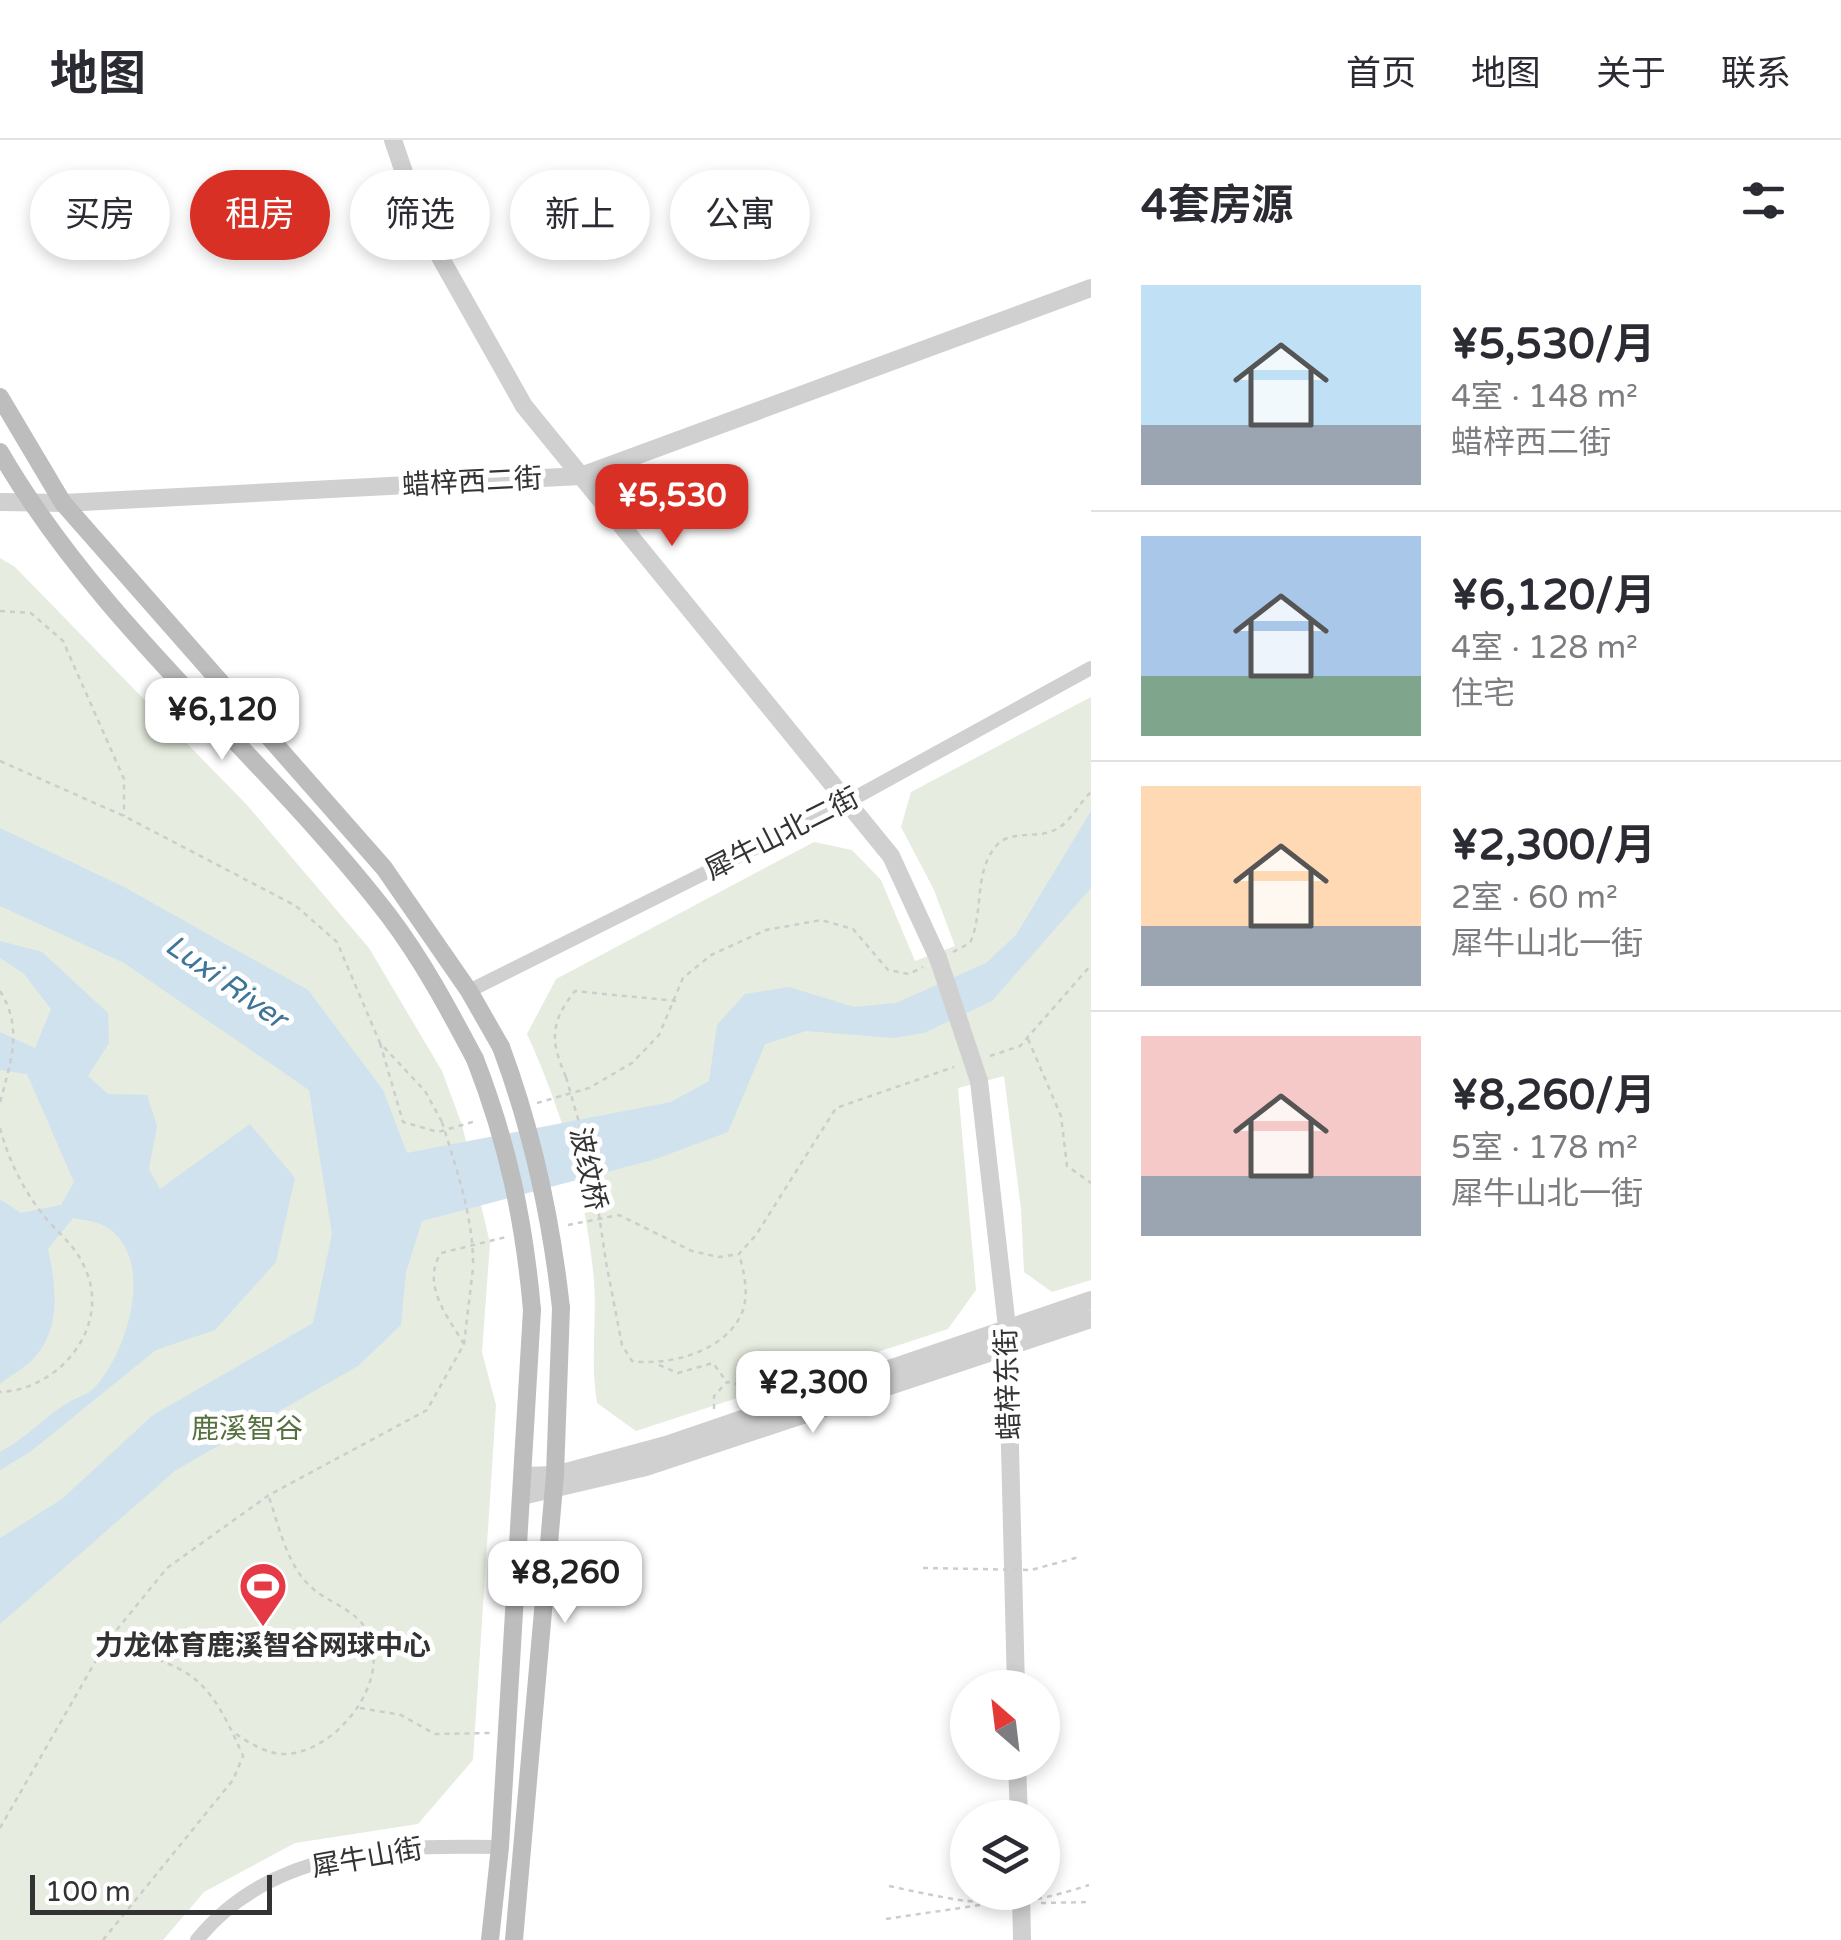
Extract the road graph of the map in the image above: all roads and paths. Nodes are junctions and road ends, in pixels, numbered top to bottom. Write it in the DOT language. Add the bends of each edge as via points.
graph roads {
  1 [pos="393,140"];
  2 [pos="1091,288"];
  3 [pos="0,397"];
  4 [pos="0,452"];
  5 [pos="581,476"];
  6 [pos="0,502"];
  7 [pos="63,502"];
  8 [pos="30,503"];
  9 [pos="0,611"];
  10 [pos="1091,668"];
  11 [pos="0,761"];
  12 [pos="1091,792"];
  13 [pos="849,801"];
  14 [pos="124,816"];
  15 [pos="934,961"];
  16 [pos="1091,965"];
  17 [pos="0,991"];
  18 [pos="469,991"];
  19 [pos="676,1001"];
  20 [pos="1027,1038"];
  21 [pos="380,1043"];
  22 [pos="982,1058"];
  23 [pos="964,1064"];
  24 [pos="0,1103"];
  25 [pos="532,1104"];
  26 [pos="476,1121"];
  27 [pos="0,1128"];
  28 [pos="1091,1182"];
  29 [pos="566,1226"];
  30 [pos="513,1235"];
  31 [pos="739,1254"];
  32 [pos="1091,1300"];
  33 [pos="1091,1319"];
  34 [pos="1007,1336"];
  35 [pos="464,1344"];
  36 [pos="657,1364"];
  37 [pos="727,1382"];
  38 [pos="0,1392"];
  39 [pos="756,1396"];
  40 [pos="714,1410"];
  41 [pos="523,1476"];
  42 [pos="554,1483"];
  43 [pos="268,1495"];
  44 [pos="522,1496"];
  45 [pos="1078,1557"];
  46 [pos="923,1568"];
  47 [pos="106,1643"];
  48 [pos="1016,1670"];
  49 [pos="358,1708"];
  50 [pos="508,1731"];
  51 [pos="233,1732"];
  52 [pos="0,1828"];
  53 [pos="500,1847"];
  54 [pos="1089,1885"];
  55 [pos="889,1886"];
  56 [pos="1060,1891"];
  57 [pos="950,1899"];
  58 [pos="1060,1900"];
  59 [pos="1091,1902"];
  60 [pos="950,1909"];
  61 [pos="1026,1910"];
  62 [pos="886,1919"];
  63 [pos="104,1940"];
  64 [pos="197,1940"];
  65 [pos="490,1940"];
  66 [pos="514,1940"];
  67 [pos="1022,1940"];
  1 -- 5 [label="street, 蜡梓东街" via="422,224 524,406"];
  2 -- 5 [label="street, 蜡梓西二街"];
  3 -- 7 [label="main road"];
  4 -- 8 [label="main road"];
  5 -- 7 [label="street, 蜡梓西二街"];
  5 -- 13 [label="street, 蜡梓东街"];
  6 -- 8 [label="street, 蜡梓西二街"];
  7 -- 8 [label="street, 蜡梓西二街"];
  7 -- 18 [label="main road" via="384,868"];
  8 -- 41 [label="main road, bridge" via="119,615 389,916 475,1059 524,1220 532,1310"];
  9 -- 14 [label="path" via="31,613 62,641 124,778"];
  10 -- 13 [label="street, 犀牛山北二街"];
  11 -- 14 [label="path"];
  12 -- 15 [label="path" via="1060,827 1010,834 992,850 970,943"];
  13 -- 15 [label="street, 蜡梓东街" via="891,856"];
  13 -- 18 [label="street, 犀牛山北二街"];
  14 -- 21 [label="path" via="310,918 337,942"];
  15 -- 19 [label="path" via="909,974 888,970 853,929 820,920 766,930 711,954 683,978"];
  15 -- 34 [label="street, 蜡梓东街, bridge" via="979,1082"];
  16 -- 20 [label="path"];
  17 -- 24 [label="path" via="16,1032"];
  18 -- 42 [label="main road, bridge" via="501,1047 528,1120 550,1215 561,1308"];
  19 -- 25 [label="path" via="659,1034 632,1063 589,1088"];
  19 -- 36 [label="path, 波纹桥, bridge" via="575,991 552,1032 592,1168 622,1345 632,1362"];
  20 -- 22 [label="path"];
  20 -- 28 [label="path" via="1062,1116 1067,1166"];
  21 -- 26 [label="path" via="403,1122 438,1132"];
  21 -- 35 [label="path, bridge" via="425,1091 459,1177 474,1247"];
  23 -- 31 [label="path" via="836,1108"];
  27 -- 38 [label="path" via="8,1157 36,1205 87,1270 90,1302 72,1362 20,1392"];
  29 -- 31 [label="path" via="619,1216 692,1251"];
  30 -- 35 [label="path" via="440,1253 432,1266 434,1290"];
  31 -- 36 [label="path" via="746,1281 741,1314 694,1354"];
  32 -- 34 [label="street"];
  33 -- 34 [label="street"];
  34 -- 42 [label="street" via="646,1467"];
  34 -- 48 [label="street, 蜡梓东街"];
  35 -- 43 [label="path" via="427,1410"];
  36 -- 37 [label="path" via="678,1373 712,1363"];
  37 -- 39 [label="path"];
  37 -- 40 [label="path" via="714,1396"];
  41 -- 42 [label="street"];
  41 -- 44 [label="main road"];
  42 -- 44 [label="street"];
  42 -- 66 [label="main road"];
  43 -- 47 [label="path" via="167,1568"];
  43 -- 49 [label="path" via="306,1582 349,1607 373,1645"];
  44 -- 50 [label="main road"];
  45 -- 46 [label="path, bridge" via="1031,1570"];
  47 -- 51 [label="path" via="182,1667 199,1680"];
  47 -- 52 [label="path"];
  49 -- 50 [label="path" via="401,1714 435,1734"];
  49 -- 51 [label="path" via="339,1732 284,1755"];
  50 -- 53 [label="main road"];
  51 -- 63 [label="path" via="243,1756 233,1780"];
  53 -- 64 [label="street, 犀牛山街" via="403,1845 320,1860 261,1887 215,1917"];
  53 -- 65 [label="main road"];
  54 -- 56 [label="path, bridge"];
  55 -- 57 [label="path, bridge"];
  58 -- 59 [label="path"];
  60 -- 62 [label="path"];
  61 -- 67 [label="street"];
}
